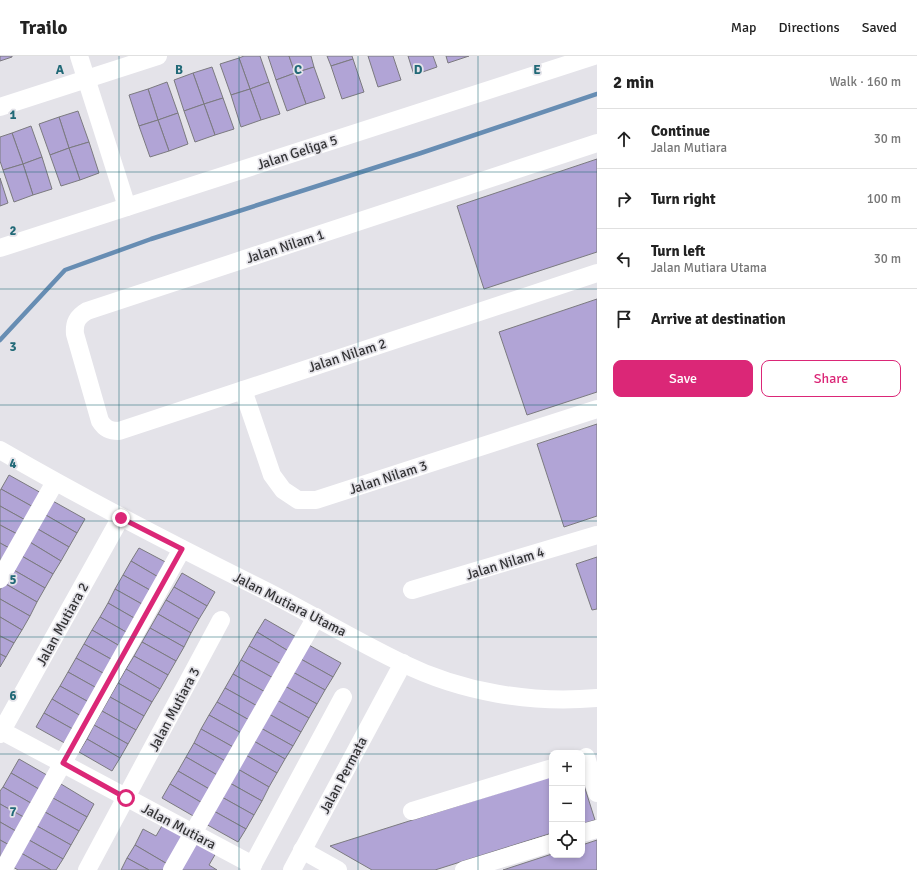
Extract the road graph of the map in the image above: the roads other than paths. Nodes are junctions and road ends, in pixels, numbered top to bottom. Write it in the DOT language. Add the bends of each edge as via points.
graph roads {
  1 [pos="78,56"];
  2 [pos="158,56"];
  3 [pos="594,56"];
  4 [pos="86,79"];
  5 [pos="0,107"];
  6 [pos="597,144"];
  7 [pos="127,207"];
  8 [pos="0,248"];
  9 [pos="597,273"];
  10 [pos="243,390"];
  11 [pos="597,409"];
  12 [pos="100,421"];
  13 [pos="0,450"];
  14 [pos="55,482"];
  15 [pos="121,518"];
  16 [pos="597,535"];
  17 [pos="182,549"];
  18 [pos="0,579"];
  19 [pos="412,590"];
  20 [pos="316,617"];
  21 [pos="221,620"];
  22 [pos="403,664"];
  23 [pos="343,697"];
  24 [pos="597,698"];
  25 [pos="1,732"];
  26 [pos="588,757"];
  27 [pos="63,763"];
  28 [pos="549,769"];
  29 [pos="597,793"];
  30 [pos="126,798"];
  31 [pos="412,811"];
  32 [pos="597,829"];
  33 [pos="585,832"];
  34 [pos="193,833"];
  35 [pos="549,844"];
  36 [pos="302,850"];
  37 [pos="252,868"];
  38 [pos="3,870"];
  39 [pos="87,870"];
  40 [pos="172,870"];
  41 [pos="292,870"];
  42 [pos="338,870"];
  43 [pos="464,870"];
  1 -- 4 [label="street"];
  2 -- 4 [label="street"];
  3 -- 7 [label="street, Jalan Geliga 5"];
  4 -- 5 [label="street"];
  4 -- 7 [label="street"];
  6 -- 12 [label="street, Jalan Nilam 1" via="87,311 81,315 74,327"];
  7 -- 8 [label="street, Jalan Geliga 5"];
  9 -- 10 [label="street, Jalan Nilam 2"];
  10 -- 11 [label="street, Jalan Nilam 3" via="272,475 283,490 298,500 316,500"];
  10 -- 12 [label="street, Jalan Nilam 2" via="119,431 108,430"];
  13 -- 14 [label="street, Jalan Mutiara Utama"];
  14 -- 15 [label="street, Jalan Mutiara Utama"];
  14 -- 18 [label="street"];
  15 -- 17 [label="street, Jalan Mutiara Utama"];
  15 -- 25 [label="street, Jalan Mutiara 2"];
  16 -- 19 [label="street, Jalan Nilam 4"];
  17 -- 20 [label="street, Jalan Mutiara Utama"];
  17 -- 27 [label="street"];
  20 -- 22 [label="street, Jalan Mutiara Utama"];
  20 -- 34 [label="street"];
  21 -- 30 [label="street, Jalan Mutiara 3"];
  22 -- 24 [label="street, Jalan Mutiara Utama" via="446,681 489,693 552,700"];
  22 -- 36 [label="street, Jalan Permata"];
  23 -- 37 [label="street"];
  25 -- 27 [label="street, Jalan Mutiara"];
  26 -- 29 [label="street"];
  27 -- 30 [label="street, Jalan Mutiara"];
  27 -- 38 [label="street"];
  28 -- 31 [label="street"];
  30 -- 34 [label="street, Jalan Mutiara"];
  30 -- 39 [label="street, Jalan Mutiara 3"];
  32 -- 33 [label="street"];
  34 -- 37 [label="street, Jalan Mutiara"];
  34 -- 40 [label="street"];
  35 -- 43 [label="street"];
  36 -- 41 [label="street, Jalan Permata"];
  36 -- 42 [label="street"];
}
